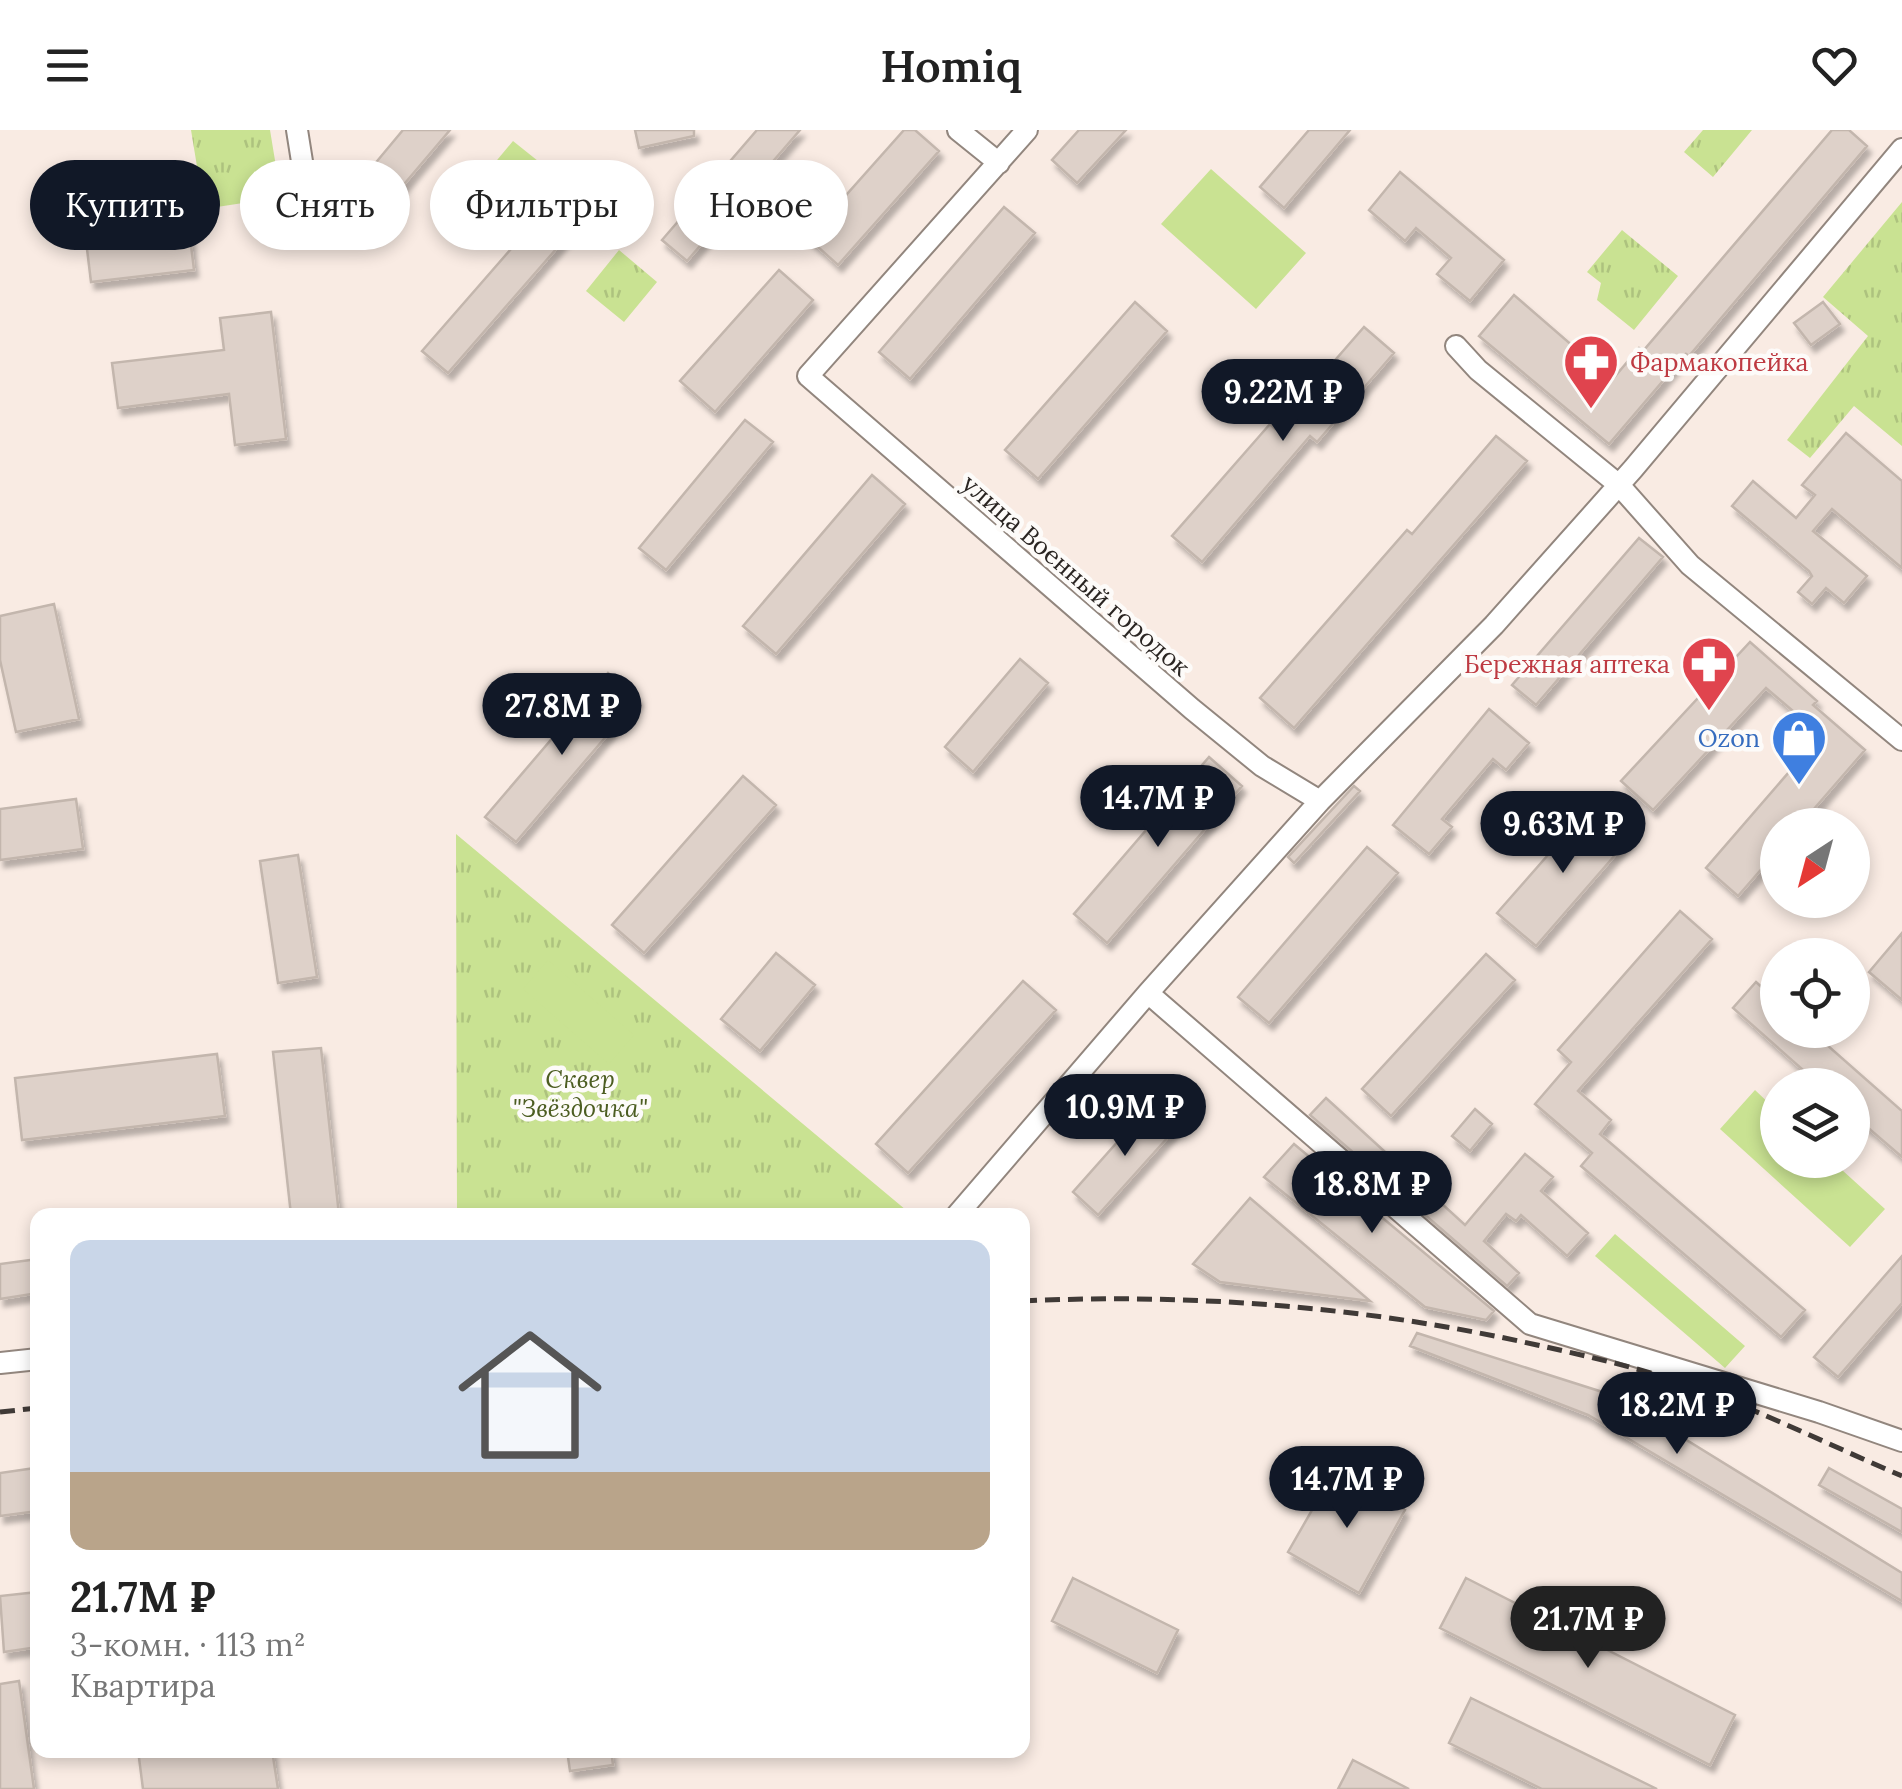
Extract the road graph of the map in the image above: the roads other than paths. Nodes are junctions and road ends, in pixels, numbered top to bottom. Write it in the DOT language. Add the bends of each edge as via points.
graph roads {
  1 [pos="296,130"];
  2 [pos="958,130"];
  3 [pos="1026,130"];
  4 [pos="1902,149"];
  5 [pos="301,160"];
  6 [pos="998,163"];
  7 [pos="1456,346"];
  8 [pos="1618,484"];
  9 [pos="1902,740"];
  10 [pos="1320,801"];
  11 [pos="1148,992"];
  12 [pos="963,1208"];
  13 [pos="30,1361"];
  14 [pos="0,1363"];
  15 [pos="1902,1441"];
  1 -- 5 [label="street"];
  2 -- 6 [label="street"];
  3 -- 6 [label="street"];
  4 -- 8 [label="street"];
  6 -- 10 [label="street, улица Военный городок" via="808,376 1192,710 1262,766"];
  7 -- 8 [label="street"];
  8 -- 9 [label="street" via="1690,565"];
  8 -- 10 [label="street" via="1494,625"];
  10 -- 11 [label="street"];
  11 -- 12 [label="street"];
  11 -- 15 [label="street" via="1530,1324"];
  13 -- 14 [label="street"];
}
